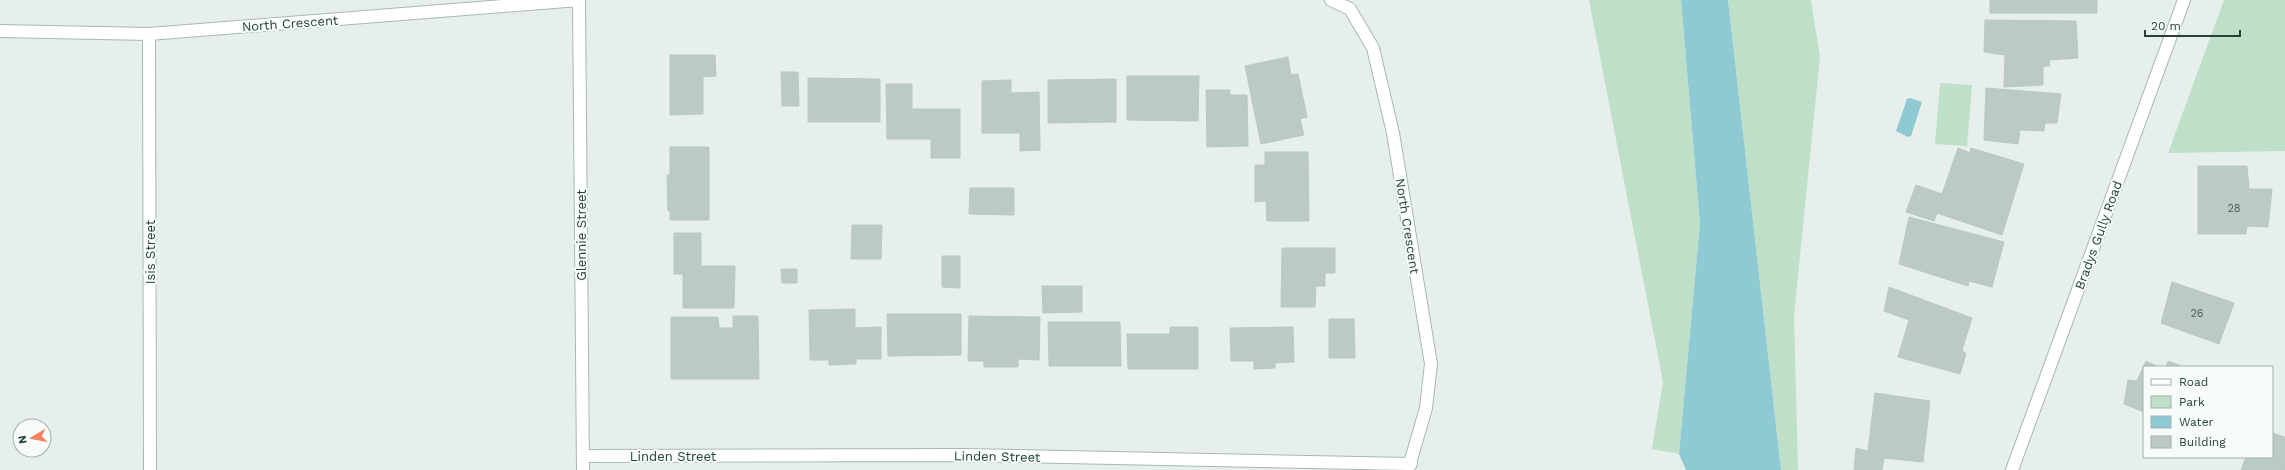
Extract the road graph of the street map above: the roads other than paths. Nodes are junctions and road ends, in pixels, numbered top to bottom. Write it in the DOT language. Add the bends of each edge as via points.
graph roads {
  1 [pos="579,0"];
  2 [pos="1331,0"];
  3 [pos="2184,0"];
  4 [pos="0,31"];
  5 [pos="149,34"];
  6 [pos="583,456"];
  7 [pos="1409,467"];
  8 [pos="150,470"];
  9 [pos="583,470"];
  10 [pos="2012,470"];
  1 -- 5 [label="street, North Crescent"];
  1 -- 6 [label="street, Glennie Street"];
  2 -- 7 [label="street, North Crescent" via="1350,9 1373,48 1393,133 1431,364 1426,408"];
  3 -- 10 [label="street, Bradys Gully Road"];
  4 -- 5 [label="street, North Crescent"];
  5 -- 8 [label="street, Isis Street"];
  6 -- 7 [label="street, Linden Street" via="963,455"];
  6 -- 9 [label="street, Glennie Street"];
}
